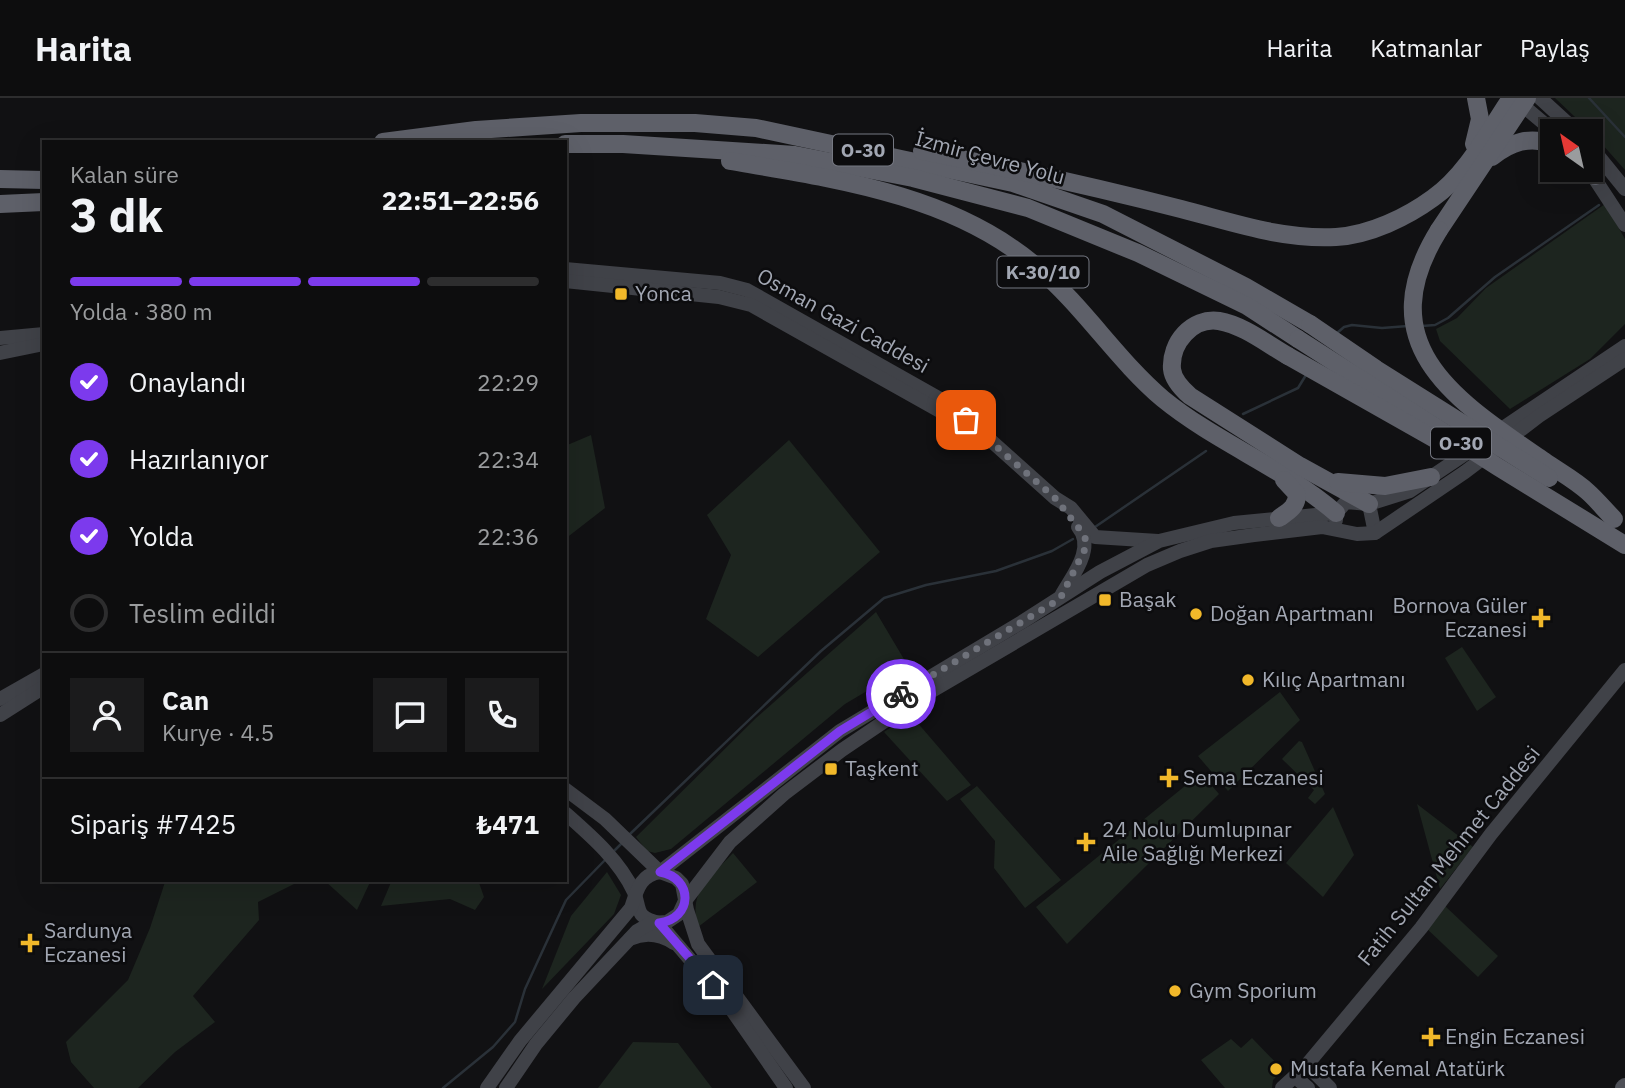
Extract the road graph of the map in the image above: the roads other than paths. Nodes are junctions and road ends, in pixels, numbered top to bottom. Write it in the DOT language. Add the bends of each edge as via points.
graph roads {
  1 [pos="1476,98"];
  2 [pos="1540,98"];
  3 [pos="1519,100"];
  4 [pos="1540,119"];
  5 [pos="1563,119"];
  6 [pos="756,128"];
  7 [pos="398,140"];
  8 [pos="1540,141"];
  9 [pos="567,145"];
  10 [pos="687,149"];
  11 [pos="1476,162"];
  12 [pos="1603,162"];
  13 [pos="0,179"];
  14 [pos="42,180"];
  15 [pos="1597,182"];
  16 [pos="1625,189"];
  17 [pos="42,202"];
  18 [pos="0,204"];
  19 [pos="1625,225"];
  20 [pos="567,269"];
  21 [pos="567,281"];
  22 [pos="42,334"];
  23 [pos="0,338"];
  24 [pos="42,344"];
  25 [pos="22,349"];
  26 [pos="1625,349"];
  27 [pos="0,353"];
  28 [pos="0,362"];
  29 [pos="965,419"];
  30 [pos="1266,464"];
  31 [pos="1498,467"];
  32 [pos="1431,477"];
  33 [pos="1324,480"];
  34 [pos="1055,498"];
  35 [pos="1369,505"];
  36 [pos="1336,513"];
  37 [pos="1279,518"];
  38 [pos="1619,522"];
  39 [pos="1344,532"];
  40 [pos="1375,533"];
  41 [pos="1159,541"];
  42 [pos="1625,545"];
  43 [pos="1060,599"];
  44 [pos="1625,670"];
  45 [pos="42,675"];
  46 [pos="42,688"];
  47 [pos="0,699"];
  48 [pos="0,715"];
  49 [pos="567,791"];
  50 [pos="567,815"];
  51 [pos="613,859"];
  52 [pos="660,872"];
  53 [pos="635,894"];
  54 [pos="685,901"];
  55 [pos="619,921"];
  56 [pos="659,923"];
  57 [pos="630,939"];
  58 [pos="684,950"];
  59 [pos="1302,1081"];
  60 [pos="487,1088"];
  61 [pos="506,1088"];
  62 [pos="786,1088"];
  63 [pos="804,1088"];
  64 [pos="1282,1088"];
  65 [pos="1330,1088"];
  1 -- 11 [label="highway" via="1480,119"];
  2 -- 5 [label="main road"];
  3 -- 4 [label="main road"];
  3 -- 11 [label="highway"];
  6 -- 7 [label="highway, İzmir Çevre Yolu / O-30" via="580,123"];
  6 -- 11 [label="highway" via="855,139 1003,167 1304,238 1340,237 1400,218 1436,196"];
  6 -- 38 [label="highway, İzmir Çevre Yolu / O-30, bridge" via="1013,183 1103,214 1310,324"];
  8 -- 11 [label="highway" via="1519,142"];
  9 -- 10 [label="highway, İzmir Çevre Yolu / O-30"];
  10 -- 30 [label="highway, K-30/10" via="912,200 993,234 1058,286 1164,400"];
  10 -- 31 [label="highway, İzmir Çevre Yolu / O-30, bridge" via="795,155 913,178 1028,208 1138,253 1247,306"];
  11 -- 38 [label="highway, bridge" via="1419,267 1414,321 1427,363 1469,406 1587,491"];
  12 -- 16 [label="main road"];
  13 -- 14 [label="highway"];
  15 -- 19 [label="main road"];
  17 -- 18 [label="highway"];
  20 -- 29 [label="main road, Osman Gazi Caddesi" via="720,283 747,290 951,405"];
  21 -- 29 [label="main road, Osman Gazi Caddesi" via="719,297 751,305 945,414"];
  22 -- 23 [label="main road"];
  24 -- 25 [label="main road"];
  25 -- 27 [label="main road"];
  25 -- 28 [label="main road"];
  26 -- 32 [label="main road"];
  26 -- 40 [label="main road"];
  29 -- 34 [label="main road, Osman Gazi Caddesi"];
  30 -- 36 [label="highway, K-30/10" via="1298,482"];
  30 -- 37 [label="highway, K-30/10" via="1297,494 1294,508"];
  31 -- 33 [label="highway, bridge" via="1435,440 1231,324 1203,322 1188,330 1177,342 1172,371 1179,386"];
  31 -- 42 [label="highway, O-30, bridge"];
  32 -- 33 [label="highway" via="1385,486"];
  32 -- 35 [label="main road" via="1410,492"];
  33 -- 35 [label="highway"];
  34 -- 41 [label="main road, Osman Gazi Caddesi" via="1071,508 1095,537"];
  34 -- 43 [label="main road, Osman Gazi Caddesi" via="1086,541"];
  35 -- 36 [label="main road" via="1346,502"];
  35 -- 40 [label="main road"];
  36 -- 37 [label="main road"];
  36 -- 39 [label="main road"];
  37 -- 41 [label="main road" via="1234,523"];
  39 -- 40 [label="main road"];
  39 -- 54 [label="main road" via="1322,527 1211,541 1147,565 914,702 842,750 730,842"];
  41 -- 43 [label="main road"];
  43 -- 52 [label="main road" via="840,731"];
  44 -- 59 [label="main road, Fatih Sultan Mehmet Caddesi" via="1491,834"];
  45 -- 47 [label="main road"];
  46 -- 48 [label="main road"];
  49 -- 52 [label="main road"];
  50 -- 51 [label="main road"];
  51 -- 53 [label="main road"];
  51 -- 55 [label="main road" via="628,893"];
  52 -- 53 [label="main road" via="646,876"];
  52 -- 54 [label="main road" via="682,884"];
  53 -- 55 [label="main road" via="631,908"];
  53 -- 56 [label="main road" via="644,917"];
  54 -- 56 [label="main road" via="674,919"];
  54 -- 63 [label="main road" via="705,956"];
  55 -- 60 [label="main road"];
  56 -- 57 [label="main road" via="644,926"];
  56 -- 58 [label="main road"];
  57 -- 58 [label="main road" via="643,934 657,936"];
  57 -- 61 [label="main road" via="574,998"];
  58 -- 62 [label="main road"];
  59 -- 64 [label="main road, Fatih Sultan Mehmet Caddesi"];
  59 -- 65 [label="main road" via="1314,1071"];
}
